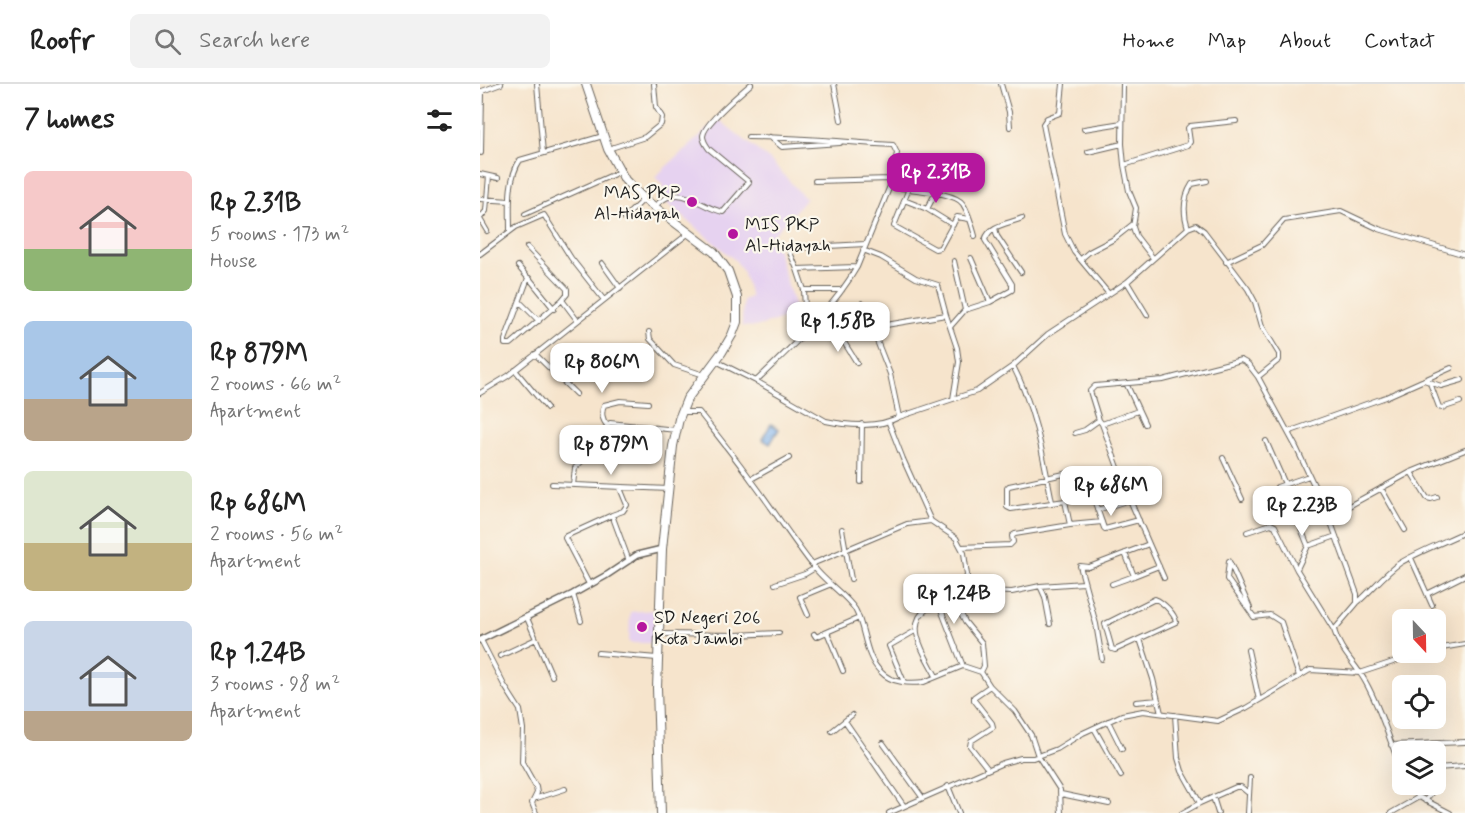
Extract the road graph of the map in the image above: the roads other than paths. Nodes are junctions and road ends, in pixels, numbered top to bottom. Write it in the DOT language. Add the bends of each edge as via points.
graph roads {
  1 [pos="501,84"];
  2 [pos="537,84"];
  3 [pos="586,84"];
  4 [pos="654,84"];
  5 [pos="751,84"];
  6 [pos="834,84"];
  7 [pos="1001,84"];
  8 [pos="1063,84"];
  9 [pos="1123,84"];
  10 [pos="1128,84"];
  11 [pos="481,91"];
  12 [pos="841,120"];
  13 [pos="1236,121"];
  14 [pos="1122,123"];
  15 [pos="1010,127"];
  16 [pos="1084,129"];
  17 [pos="604,136"];
  18 [pos="748,137"];
  19 [pos="770,137"];
  20 [pos="844,142"];
  21 [pos="1122,144"];
  22 [pos="608,149"];
  23 [pos="1088,152"];
  24 [pos="481,153"];
  25 [pos="543,153"];
  26 [pos="1124,165"];
  27 [pos="619,172"];
  28 [pos="480,174"];
  29 [pos="489,176"];
  30 [pos="498,178"];
  31 [pos="891,179"];
  32 [pos="1207,181"];
  33 [pos="815,182"];
  34 [pos="890,186"];
  35 [pos="908,190"];
  36 [pos="935,194"];
  37 [pos="480,199"];
  38 [pos="488,199"];
  39 [pos="644,199"];
  40 [pos="904,200"];
  41 [pos="510,201"];
  42 [pos="963,204"];
  43 [pos="655,207"];
  44 [pos="927,209"];
  45 [pos="525,214"];
  46 [pos="957,217"];
  47 [pos="624,218"];
  48 [pos="1022,218"];
  49 [pos="480,219"];
  50 [pos="969,219"];
  51 [pos="1133,224"];
  52 [pos="952,225"];
  53 [pos="995,228"];
  54 [pos="1188,228"];
  55 [pos="510,230"];
  56 [pos="487,231"];
  57 [pos="689,233"];
  58 [pos="975,236"];
  59 [pos="865,244"];
  60 [pos="527,247"];
  61 [pos="863,250"];
  62 [pos="480,254"];
  63 [pos="1465,255"];
  64 [pos="971,258"];
  65 [pos="1153,258"];
  66 [pos="1081,259"];
  67 [pos="954,261"];
  68 [pos="1226,262"];
  69 [pos="602,263"];
  70 [pos="519,266"];
  71 [pos="857,267"];
  72 [pos="797,269"];
  73 [pos="1021,272"];
  74 [pos="528,278"];
  75 [pos="1127,282"];
  76 [pos="620,288"];
  77 [pos="804,290"];
  78 [pos="843,290"];
  79 [pos="1109,294"];
  80 [pos="562,300"];
  81 [pos="604,300"];
  82 [pos="520,302"];
  83 [pos="990,302"];
  84 [pos="862,303"];
  85 [pos="805,308"];
  86 [pos="554,309"];
  87 [pos="965,310"];
  88 [pos="946,315"];
  89 [pos="1147,315"];
  90 [pos="577,320"];
  91 [pos="539,321"];
  92 [pos="870,327"];
  93 [pos="950,327"];
  94 [pos="837,331"];
  95 [pos="649,332"];
  96 [pos="807,333"];
  97 [pos="535,354"];
  98 [pos="716,361"];
  99 [pos="857,363"];
  100 [pos="1012,366"];
  101 [pos="1451,368"];
  102 [pos="515,370"];
  103 [pos="705,375"];
  104 [pos="1258,376"];
  105 [pos="1424,380"];
  106 [pos="1462,380"];
  107 [pos="756,381"];
  108 [pos="1430,383"];
  109 [pos="1126,384"];
  110 [pos="480,393"];
  111 [pos="576,394"];
  112 [pos="953,400"];
  113 [pos="1460,402"];
  114 [pos="648,404"];
  115 [pos="547,408"];
  116 [pos="1138,411"];
  117 [pos="681,412"];
  118 [pos="899,417"];
  119 [pos="1099,420"];
  120 [pos="889,423"];
  121 [pos="862,424"];
  122 [pos="1102,424"];
  123 [pos="1145,424"];
  124 [pos="607,425"];
  125 [pos="676,430"];
  126 [pos="1288,432"];
  127 [pos="1075,433"];
  128 [pos="1266,441"];
  129 [pos="1465,450"];
  130 [pos="789,458"];
  131 [pos="1223,458"];
  132 [pos="1411,472"];
  133 [pos="1309,476"];
  134 [pos="1047,477"];
  135 [pos="751,480"];
  136 [pos="861,482"];
  137 [pos="552,484"];
  138 [pos="1285,484"];
  139 [pos="573,485"];
  140 [pos="619,488"];
  141 [pos="1381,488"];
  142 [pos="669,489"];
  143 [pos="1280,494"];
  144 [pos="1092,497"];
  145 [pos="1437,497"];
  146 [pos="1242,499"];
  147 [pos="1130,500"];
  148 [pos="1065,501"];
  149 [pos="1052,502"];
  150 [pos="1097,510"];
  151 [pos="612,515"];
  152 [pos="1329,517"];
  153 [pos="1139,520"];
  154 [pos="931,521"];
  155 [pos="1298,521"];
  156 [pos="1102,522"];
  157 [pos="1070,525"];
  158 [pos="842,529"];
  159 [pos="1405,530"];
  160 [pos="1247,532"];
  161 [pos="1465,532"];
  162 [pos="1336,536"];
  163 [pos="1149,544"];
  164 [pos="1308,546"];
  165 [pos="962,547"];
  166 [pos="662,549"];
  167 [pos="845,551"];
  168 [pos="1125,553"];
  169 [pos="1411,558"];
  170 [pos="629,561"];
  171 [pos="814,566"];
  172 [pos="1159,566"];
  173 [pos="1297,570"];
  174 [pos="1465,575"];
  175 [pos="1134,576"];
  176 [pos="1164,578"];
  177 [pos="851,579"];
  178 [pos="1084,583"];
  179 [pos="775,584"];
  180 [pos="1112,584"];
  181 [pos="590,585"];
  182 [pos="829,585"];
  183 [pos="1040,586"];
  184 [pos="573,594"];
  185 [pos="964,594"];
  186 [pos="1427,594"];
  187 [pos="1358,603"];
  188 [pos="959,605"];
  189 [pos="1432,605"];
  190 [pos="940,607"];
  191 [pos="808,615"];
  192 [pos="1254,617"];
  193 [pos="527,618"];
  194 [pos="859,618"];
  195 [pos="581,621"];
  196 [pos="1050,624"];
  197 [pos="1096,624"];
  198 [pos="1105,624"];
  199 [pos="1334,630"];
  200 [pos="915,631"];
  201 [pos="828,632"];
  202 [pos="779,633"];
  203 [pos="659,634"];
  204 [pos="814,634"];
  205 [pos="536,639"];
  206 [pos="1140,639"];
  207 [pos="480,640"];
  208 [pos="1465,644"];
  209 [pos="1446,647"];
  210 [pos="1248,650"];
  211 [pos="598,653"];
  212 [pos="500,656"];
  213 [pos="658,658"];
  214 [pos="1102,659"];
  215 [pos="1392,662"];
  216 [pos="963,666"];
  217 [pos="843,671"];
  218 [pos="981,672"];
  219 [pos="1360,673"];
  220 [pos="552,676"];
  221 [pos="936,676"];
  222 [pos="1299,676"];
  223 [pos="904,682"];
  224 [pos="990,686"];
  225 [pos="1158,700"];
  226 [pos="1259,700"];
  227 [pos="1136,702"];
  228 [pos="1161,713"];
  229 [pos="852,715"];
  230 [pos="1176,715"];
  231 [pos="845,721"];
  232 [pos="1108,721"];
  233 [pos="1094,728"];
  234 [pos="832,731"];
  235 [pos="1465,742"];
  236 [pos="883,743"];
  237 [pos="1391,745"];
  238 [pos="1122,749"];
  239 [pos="1038,756"];
  240 [pos="1465,766"];
  241 [pos="1446,767"];
  242 [pos="988,769"];
  243 [pos="1121,776"];
  244 [pos="1250,778"];
  245 [pos="948,786"];
  246 [pos="565,789"];
  247 [pos="1247,792"];
  248 [pos="1061,794"];
  249 [pos="1430,795"];
  250 [pos="922,797"];
  251 [pos="1213,797"];
  252 [pos="1419,797"];
  253 [pos="536,798"];
  254 [pos="1425,801"];
  255 [pos="1200,803"];
  256 [pos="1109,804"];
  257 [pos="904,806"];
  258 [pos="1184,812"];
  259 [pos="536,813"];
  260 [pos="660,813"];
  261 [pos="888,813"];
  262 [pos="959,813"];
  263 [pos="1061,813"];
  264 [pos="1218,813"];
  265 [pos="1248,813"];
  266 [pos="1391,813"];
  267 [pos="1450,813"];
  1 -- 11 [label="street"];
  2 -- 25 [label="street"];
  3 -- 17 [label="highway"];
  4 -- 22 [label="street" via="661,124 645,137"];
  5 -- 43 [label="street" via="703,134 709,149 749,182 746,188 723,213 687,195 664,197"];
  6 -- 12 [label="street"];
  7 -- 15 [label="street"];
  8 -- 66 [label="street" via="1060,114 1047,118 1044,124 1065,234"];
  9 -- 10 [label="street"];
  9 -- 14 [label="street"];
  11 -- 24 [label="street"];
  13 -- 26 [label="street" via="1190,126 1188,145"];
  14 -- 16 [label="street"];
  14 -- 21 [label="street"];
  17 -- 22 [label="highway"];
  17 -- 25 [label="street"];
  18 -- 19 [label="street"];
  19 -- 20 [label="street"];
  19 -- 20 [label="street" via="782,147"];
  20 -- 31 [label="street" via="893,145 897,153"];
  21 -- 23 [label="street"];
  21 -- 26 [label="street"];
  22 -- 27 [label="highway"];
  25 -- 41 [label="street" via="518,162"];
  26 -- 51 [label="street" via="1136,208"];
  27 -- 39 [label="highway"];
  27 -- 45 [label="street"];
  28 -- 29 [label="street"];
  29 -- 30 [label="street"];
  29 -- 38 [label="street"];
  31 -- 33 [label="street"];
  31 -- 34 [label="street"];
  32 -- 54 [label="street" via="1192,184 1186,193 1184,217"];
  34 -- 35 [label="street"];
  34 -- 59 [label="street"];
  35 -- 36 [label="street"];
  35 -- 40 [label="street"];
  36 -- 42 [label="street" via="959,199"];
  36 -- 44 [label="street"];
  37 -- 38 [label="street"];
  38 -- 41 [label="street"];
  38 -- 49 [label="street"];
  39 -- 43 [label="highway"];
  39 -- 47 [label="street"];
  40 -- 44 [label="street"];
  40 -- 52 [label="street" via="894,227 935,249 940,248"];
  41 -- 55 [label="street"];
  42 -- 46 [label="street"];
  42 -- 50 [label="street"];
  43 -- 57 [label="highway"];
  44 -- 52 [label="street"];
  46 -- 50 [label="street"];
  46 -- 52 [label="street"];
  48 -- 53 [label="street"];
  49 -- 56 [label="street"];
  50 -- 58 [label="street"];
  51 -- 65 [label="street" via="1136,236"];
  51 -- 66 [label="street"];
  53 -- 73 [label="street"];
  53 -- 83 [label="street" via="985,240 1013,288"];
  54 -- 65 [label="street"];
  54 -- 68 [label="street" via="1200,226"];
  55 -- 62 [label="street"];
  55 -- 81 [label="street" via="546,215 571,258"];
  57 -- 76 [label="street"];
  57 -- 98 [label="highway" via="714,252 731,277 737,297 737,321"];
  59 -- 61 [label="street"];
  59 -- 72 [label="street" via="792,248 789,253"];
  60 -- 80 [label="street" via="567,289"];
  61 -- 71 [label="street"];
  61 -- 88 [label="street" via="938,285"];
  63 -- 68 [label="street" via="1410,240 1335,211 1284,220 1262,245"];
  64 -- 83 [label="street"];
  65 -- 75 [label="street"];
  66 -- 79 [label="street"];
  67 -- 87 [label="street"];
  68 -- 104 [label="street" via="1248,289 1262,327 1280,357"];
  69 -- 76 [label="street"];
  70 -- 74 [label="street"];
  71 -- 72 [label="street"];
  71 -- 78 [label="street"];
  72 -- 77 [label="street"];
  74 -- 82 [label="street"];
  74 -- 86 [label="street"];
  75 -- 79 [label="street"];
  75 -- 89 [label="street"];
  76 -- 81 [label="street"];
  77 -- 78 [label="street"];
  77 -- 85 [label="street"];
  78 -- 96 [label="street"];
  79 -- 100 [label="street" via="1048,334"];
  80 -- 86 [label="street"];
  80 -- 90 [label="street"];
  81 -- 90 [label="street"];
  82 -- 91 [label="street"];
  82 -- 91 [label="street" via="505,344 511,344"];
  83 -- 87 [label="street"];
  84 -- 92 [label="street"];
  86 -- 91 [label="street"];
  87 -- 93 [label="street"];
  88 -- 92 [label="street"];
  88 -- 93 [label="street"];
  90 -- 97 [label="street"];
  92 -- 94 [label="street"];
  92 -- 118 [label="street" via="890,374"];
  93 -- 112 [label="street" via="959,362"];
  94 -- 96 [label="street"];
  94 -- 99 [label="street"];
  95 -- 103 [label="street" via="650,339 674,365"];
  96 -- 107 [label="street"];
  97 -- 102 [label="street"];
  97 -- 111 [label="street"];
  98 -- 103 [label="highway"];
  98 -- 107 [label="street"];
  100 -- 112 [label="street" via="976,391"];
  100 -- 134 [label="street" via="1025,389"];
  101 -- 105 [label="street"];
  102 -- 110 [label="street"];
  102 -- 115 [label="street"];
  103 -- 117 [label="highway"];
  104 -- 109 [label="street" via="1241,360 1163,380"];
  104 -- 126 [label="street"];
  105 -- 108 [label="street"];
  105 -- 126 [label="street"];
  106 -- 108 [label="street" via="1441,386"];
  107 -- 121 [label="street" via="826,420"];
  108 -- 113 [label="street" via="1439,407"];
  109 -- 116 [label="street"];
  109 -- 119 [label="street" via="1091,388 1090,398"];
  112 -- 118 [label="street"];
  114 -- 124 [label="street" via="604,405 602,412"];
  116 -- 122 [label="street"];
  116 -- 123 [label="street"];
  117 -- 125 [label="highway"];
  117 -- 135 [label="street" via="699,412"];
  118 -- 120 [label="street"];
  119 -- 122 [label="street"];
  119 -- 127 [label="street"];
  120 -- 121 [label="street"];
  120 -- 154 [label="street"];
  121 -- 136 [label="street"];
  122 -- 147 [label="street"];
  124 -- 125 [label="street"];
  124 -- 139 [label="street" via="600,435 591,438 584,459 575,468"];
  125 -- 142 [label="highway"];
  126 -- 133 [label="street"];
  128 -- 138 [label="street"];
  129 -- 132 [label="street"];
  130 -- 135 [label="street"];
  131 -- 146 [label="street"];
  132 -- 141 [label="street"];
  132 -- 145 [label="street" via="1427,498"];
  133 -- 138 [label="street"];
  133 -- 152 [label="street"];
  134 -- 144 [label="street" via="1078,471"];
  134 -- 149 [label="street"];
  134 -- 149 [label="street" via="1008,486 1007,507"];
  135 -- 171 [label="street"];
  137 -- 139 [label="street"];
  138 -- 143 [label="street" via="1277,487"];
  139 -- 140 [label="street"];
  140 -- 142 [label="street"];
  140 -- 151 [label="street" via="627,505"];
  141 -- 152 [label="street"];
  141 -- 159 [label="street"];
  142 -- 166 [label="highway"];
  144 -- 148 [label="street"];
  144 -- 150 [label="street"];
  147 -- 150 [label="street"];
  147 -- 153 [label="street"];
  148 -- 149 [label="street"];
  148 -- 157 [label="street"];
  150 -- 156 [label="street"];
  151 -- 170 [label="street"];
  151 -- 181 [label="street" via="565,537"];
  152 -- 162 [label="street"];
  153 -- 156 [label="street" via="1107,530"];
  153 -- 163 [label="street"];
  154 -- 165 [label="street"];
  154 -- 167 [label="street" via="907,524"];
  155 -- 164 [label="street"];
  156 -- 157 [label="street"];
  157 -- 165 [label="street" via="1015,534 1010,545"];
  158 -- 167 [label="street"];
  160 -- 173 [label="street" via="1274,524"];
  161 -- 169 [label="street"];
  162 -- 164 [label="street"];
  162 -- 187 [label="street"];
  163 -- 168 [label="street"];
  163 -- 172 [label="street"];
  164 -- 173 [label="street"];
  165 -- 185 [label="street" via="966,562"];
  166 -- 170 [label="street"];
  166 -- 203 [label="highway"];
  167 -- 171 [label="street"];
  167 -- 177 [label="street"];
  168 -- 175 [label="street"];
  168 -- 178 [label="street" via="1089,567 1080,566"];
  169 -- 186 [label="street"];
  169 -- 187 [label="street" via="1386,574"];
  170 -- 181 [label="street"];
  171 -- 179 [label="street" via="805,574"];
  171 -- 182 [label="street"];
  172 -- 175 [label="street"];
  172 -- 176 [label="street"];
  173 -- 199 [label="street"];
  174 -- 186 [label="street"];
  175 -- 180 [label="street"];
  178 -- 183 [label="street"];
  178 -- 197 [label="street"];
  181 -- 184 [label="street"];
  182 -- 191 [label="street" via="800,597"];
  182 -- 194 [label="street" via="848,601"];
  183 -- 185 [label="street" via="1012,592"];
  183 -- 196 [label="street"];
  184 -- 193 [label="street"];
  184 -- 195 [label="street"];
  185 -- 188 [label="street"];
  186 -- 189 [label="street"];
  187 -- 199 [label="street"];
  188 -- 190 [label="street"];
  188 -- 218 [label="street" via="965,622 982,643"];
  190 -- 200 [label="street" via="923,612"];
  190 -- 216 [label="street"];
  192 -- 192 [label="street" via="1250,608 1229,561 1227,579"];
  192 -- 222 [label="street" via="1270,615 1281,622"];
  193 -- 205 [label="street"];
  193 -- 207 [label="street"];
  194 -- 201 [label="street"];
  194 -- 223 [label="street" via="878,670"];
  197 -- 198 [label="street"];
  197 -- 214 [label="street"];
  198 -- 206 [label="street" via="1115,650"];
  198 -- 206 [label="street" via="1157,599 1176,622"];
  199 -- 219 [label="street" via="1342,650"];
  200 -- 221 [label="street"];
  200 -- 223 [label="street" via="889,646"];
  201 -- 204 [label="street"];
  201 -- 217 [label="street"];
  202 -- 203 [label="street"];
  203 -- 213 [label="highway"];
  205 -- 212 [label="street"];
  205 -- 220 [label="street"];
  206 -- 225 [label="street"];
  207 -- 253 [label="street" via="520,710 522,762 536,787"];
  208 -- 209 [label="street"];
  210 -- 226 [label="street"];
  211 -- 213 [label="street"];
  213 -- 260 [label="highway"];
  215 -- 219 [label="street"];
  216 -- 218 [label="street"];
  216 -- 221 [label="street"];
  218 -- 224 [label="street"];
  219 -- 222 [label="street" via="1310,670"];
  219 -- 237 [label="street"];
  221 -- 223 [label="street" via="924,682"];
  222 -- 226 [label="street"];
  224 -- 239 [label="street" via="1032,735"];
  224 -- 242 [label="street" via="974,700 993,727 971,741 970,746"];
  225 -- 227 [label="street"];
  225 -- 228 [label="street"];
  226 -- 230 [label="street" via="1218,721"];
  228 -- 230 [label="street"];
  228 -- 232 [label="street" via="1143,711"];
  229 -- 231 [label="street"];
  230 -- 255 [label="street" via="1178,758"];
  231 -- 234 [label="street"];
  231 -- 257 [label="street"];
  232 -- 233 [label="street"];
  232 -- 238 [label="street"];
  233 -- 239 [label="street"];
  233 -- 243 [label="street"];
  235 -- 237 [label="street"];
  236 -- 250 [label="street"];
  239 -- 242 [label="street"];
  239 -- 248 [label="street"];
  240 -- 241 [label="street"];
  242 -- 245 [label="street"];
  244 -- 247 [label="street"];
  245 -- 250 [label="street"];
  245 -- 262 [label="street"];
  246 -- 253 [label="street"];
  247 -- 251 [label="street" via="1236,787"];
  247 -- 265 [label="street"];
  248 -- 256 [label="street"];
  248 -- 263 [label="street"];
  249 -- 254 [label="street"];
  250 -- 257 [label="street"];
  251 -- 255 [label="street"];
  251 -- 264 [label="street"];
  252 -- 254 [label="street"];
  252 -- 266 [label="street"];
  253 -- 259 [label="street" via="532,803"];
  254 -- 267 [label="street"];
  255 -- 258 [label="street"];
  257 -- 261 [label="street"];
}
